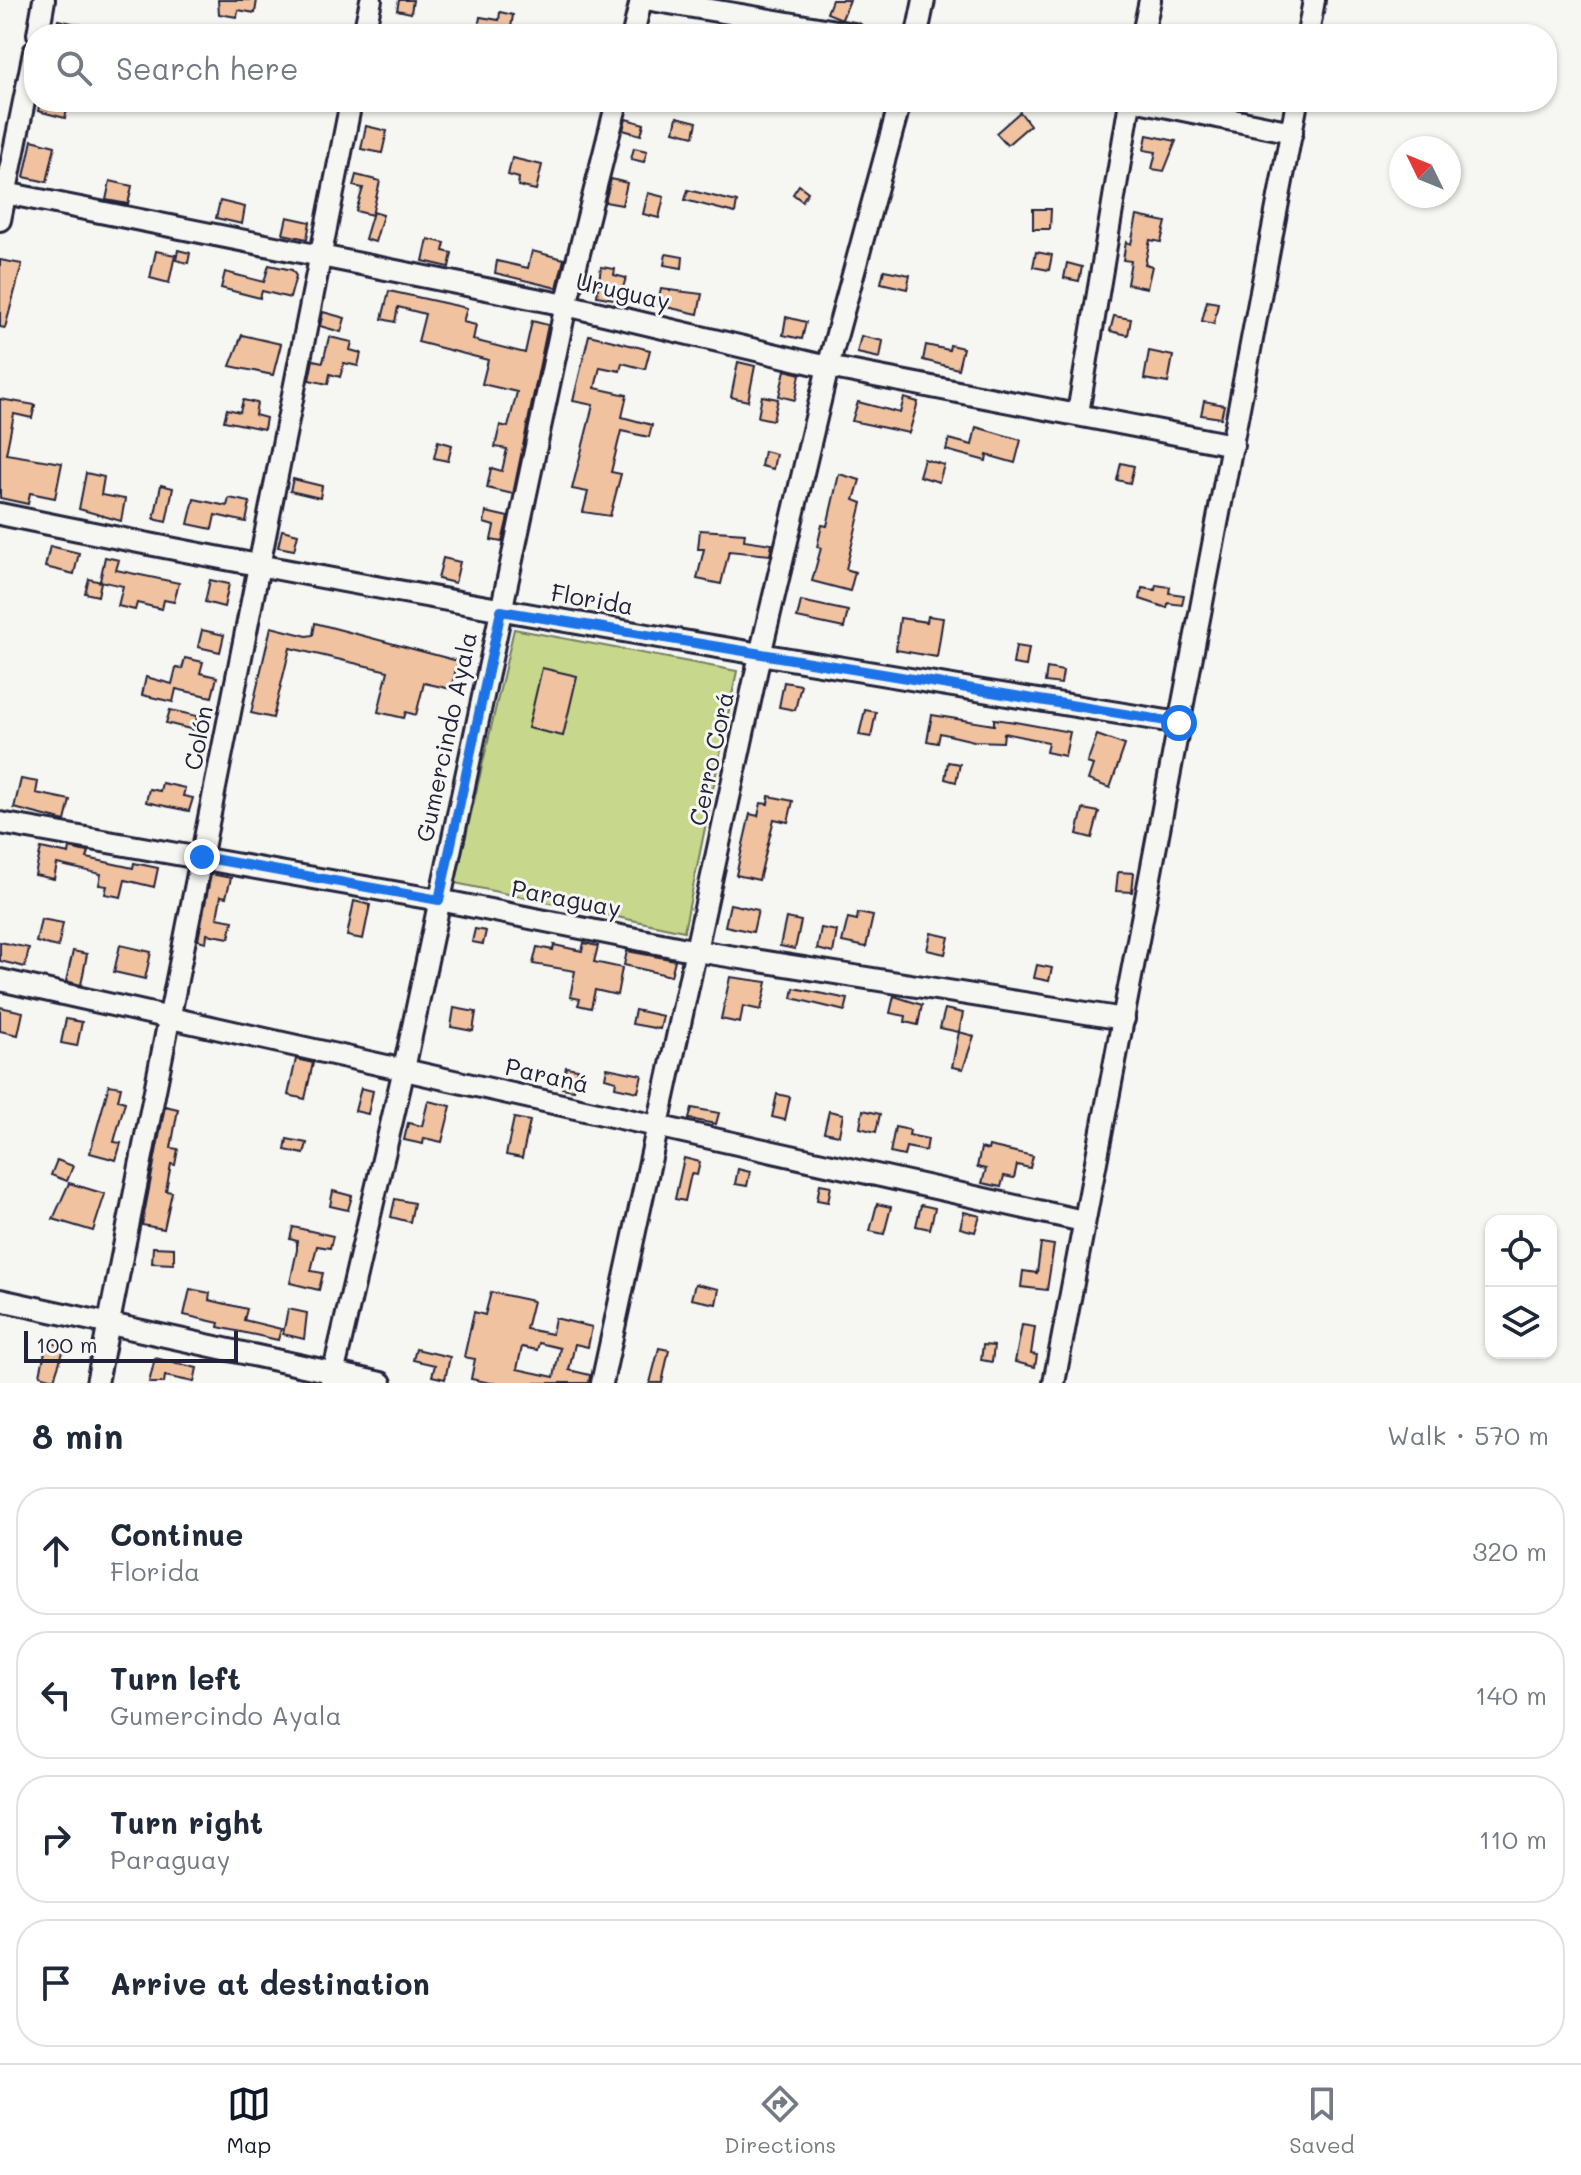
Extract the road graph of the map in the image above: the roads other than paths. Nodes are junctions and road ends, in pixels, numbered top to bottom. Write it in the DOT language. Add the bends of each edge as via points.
graph roads {
  1 [pos="44,0"];
  2 [pos="371,0"];
  3 [pos="641,0"];
  4 [pos="651,0"];
  5 [pos="924,0"];
  6 [pos="1150,0"];
  7 [pos="1314,0"];
  8 [pos="40,24"];
  9 [pos="366,24"];
  10 [pos="635,24"];
  11 [pos="794,24"];
  12 [pos="919,24"];
  13 [pos="1145,24"];
  14 [pos="1310,24"];
  15 [pos="24,97"];
  16 [pos="349,112"];
  17 [pos="614,112"];
  18 [pos="897,112"];
  19 [pos="1128,112"];
  20 [pos="1193,112"];
  21 [pos="1295,112"];
  22 [pos="1292,132"];
  23 [pos="3,193"];
  24 [pos="0,220"];
  25 [pos="321,254"];
  26 [pos="566,305"];
  27 [pos="828,367"];
  28 [pos="1078,413"];
  29 [pos="1233,445"];
  30 [pos="0,514"];
  31 [pos="259,568"];
  32 [pos="501,611"];
  33 [pos="760,655"];
  34 [pos="1179,723"];
  35 [pos="0,823"];
  36 [pos="202,857"];
  37 [pos="439,900"];
  38 [pos="697,951"];
  39 [pos="0,980"];
  40 [pos="168,1015"];
  41 [pos="1124,1019"];
  42 [pos="404,1069"];
  43 [pos="658,1129"];
  44 [pos="1083,1221"];
  45 [pos="0,1300"];
  46 [pos="109,1324"];
  47 [pos="332,1378"];
  48 [pos="97,1383"];
  49 [pos="381,1383"];
  50 [pos="602,1383"];
  51 [pos="1054,1383"];
  1 -- 8 [label="street"];
  2 -- 9 [label="street"];
  3 -- 10 [label="street"];
  4 -- 11 [label="street"];
  5 -- 12 [label="street"];
  6 -- 13 [label="street"];
  7 -- 14 [label="street"];
  15 -- 23 [label="street"];
  16 -- 25 [label="street, Colón"];
  17 -- 26 [label="street, Gumercindo Ayala"];
  18 -- 27 [label="street, Cerro Corá"];
  19 -- 28 [label="street"];
  20 -- 22 [label="street"];
  21 -- 22 [label="street"];
  22 -- 29 [label="street"];
  23 -- 24 [label="street"];
  23 -- 25 [label="street, Uruguay"];
  25 -- 26 [label="street, Uruguay"];
  25 -- 31 [label="street, Colón"];
  26 -- 27 [label="street, Uruguay"];
  26 -- 32 [label="street, Gumercindo Ayala"];
  27 -- 28 [label="street, Uruguay"];
  27 -- 33 [label="street, Cerro Corá"];
  28 -- 29 [label="street, Uruguay"];
  29 -- 34 [label="street"];
  30 -- 31 [label="street, Florida"];
  31 -- 32 [label="street, Florida"];
  31 -- 36 [label="street, Colón"];
  32 -- 33 [label="street, Florida"];
  32 -- 37 [label="street, Gumercindo Ayala"];
  33 -- 34 [label="street, Florida"];
  33 -- 38 [label="street, Cerro Corá"];
  34 -- 41 [label="street"];
  35 -- 36 [label="street, Paraguay"];
  36 -- 37 [label="street, Paraguay"];
  36 -- 40 [label="street, Colón"];
  37 -- 38 [label="street, Paraguay"];
  37 -- 42 [label="street, Gumercindo Ayala"];
  38 -- 41 [label="street, Paraguay"];
  38 -- 43 [label="street, Cerro Corá"];
  39 -- 40 [label="street, Paraná"];
  40 -- 42 [label="street, Paraná"];
  40 -- 46 [label="street, Colón"];
  41 -- 44 [label="street"];
  42 -- 43 [label="street, Paraná"];
  42 -- 47 [label="street, Gumercindo Ayala"];
  43 -- 44 [label="street, Paraná"];
  43 -- 50 [label="street, Cerro Corá"];
  44 -- 51 [label="street"];
  45 -- 46 [label="street"];
  46 -- 47 [label="street"];
  46 -- 48 [label="street, Colón"];
  47 -- 49 [label="street"];
}
